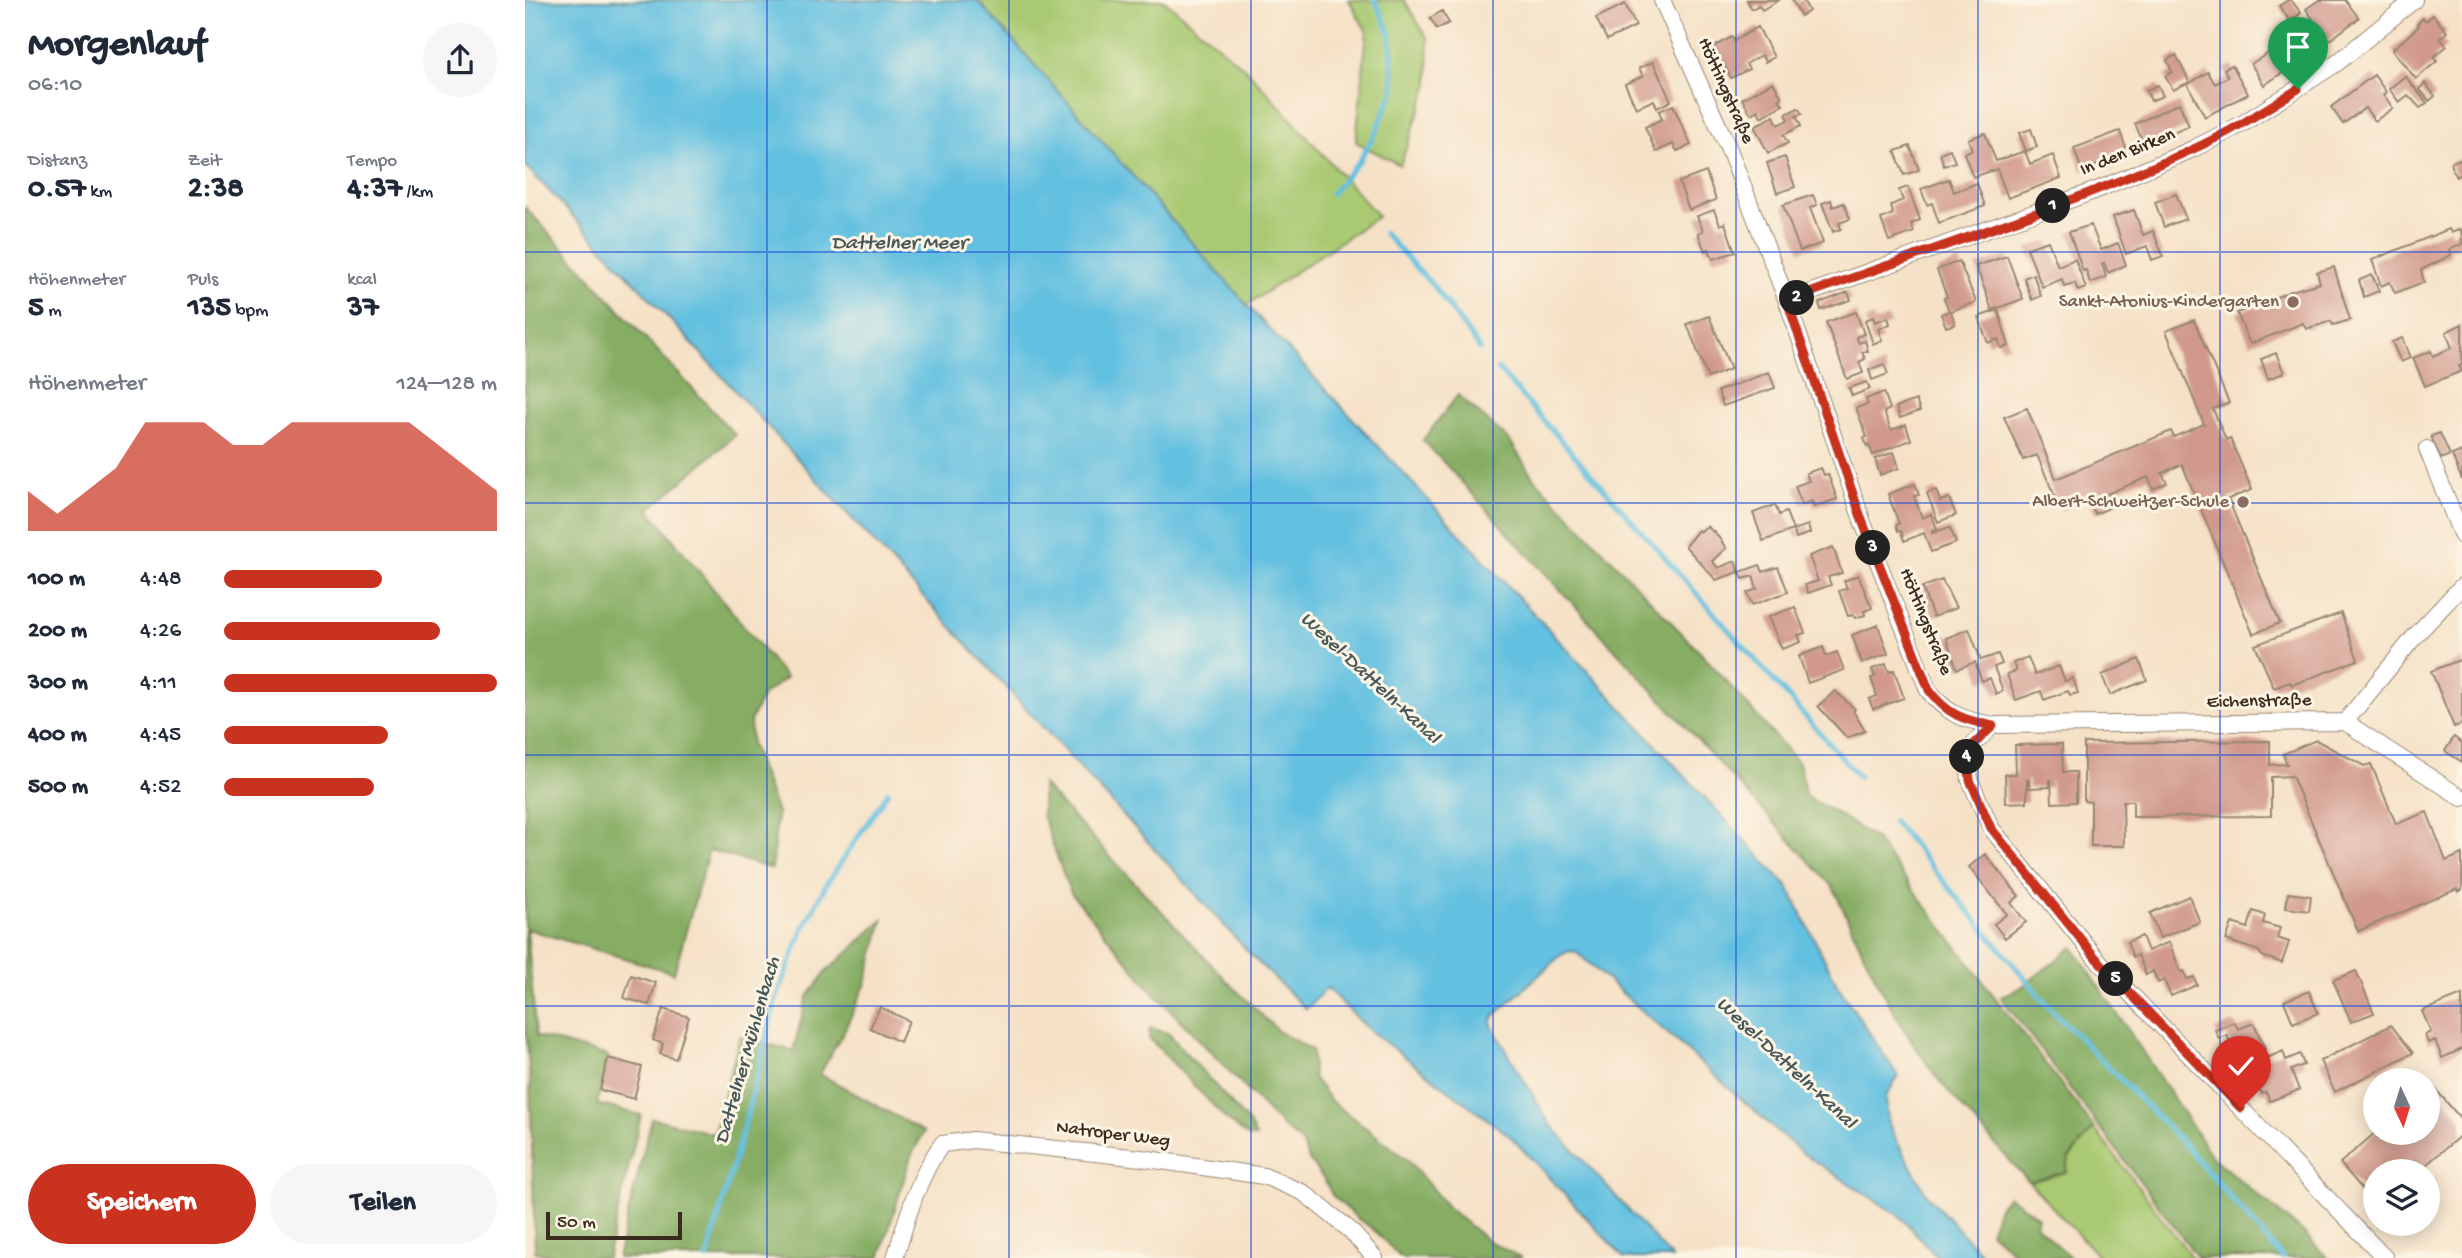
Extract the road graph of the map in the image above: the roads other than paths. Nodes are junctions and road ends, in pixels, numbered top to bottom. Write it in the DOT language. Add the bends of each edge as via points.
graph roads {
  1 [pos="1662,0"];
  2 [pos="2414,0"];
  3 [pos="1787,301"];
  4 [pos="2427,450"];
  5 [pos="2462,536"];
  6 [pos="2462,586"];
  7 [pos="2345,722"];
  8 [pos="1993,726"];
  9 [pos="2462,798"];
  10 [pos="895,1258"];
  11 [pos="1375,1258"];
  12 [pos="2385,1258"];
  1 -- 3 [label="street, Höttingstraße" via="1730,152"];
  2 -- 3 [label="street, In den Birken" via="2337,63 2242,124 2193,149 2097,190"];
  3 -- 8 [label="street, Höttingstraße" via="1863,523 1929,690 1940,706 1966,720"];
  4 -- 5 [label="street"];
  6 -- 7 [label="street"];
  7 -- 8 [label="street, Eichenstraße"];
  7 -- 9 [label="street"];
  8 -- 12 [label="street" via="1967,751 1970,780 1991,828 2096,958"];
  10 -- 11 [label="street, Natroper Weg" via="928,1163 941,1144 973,1140 1264,1176 1304,1193 1350,1230"];
}
